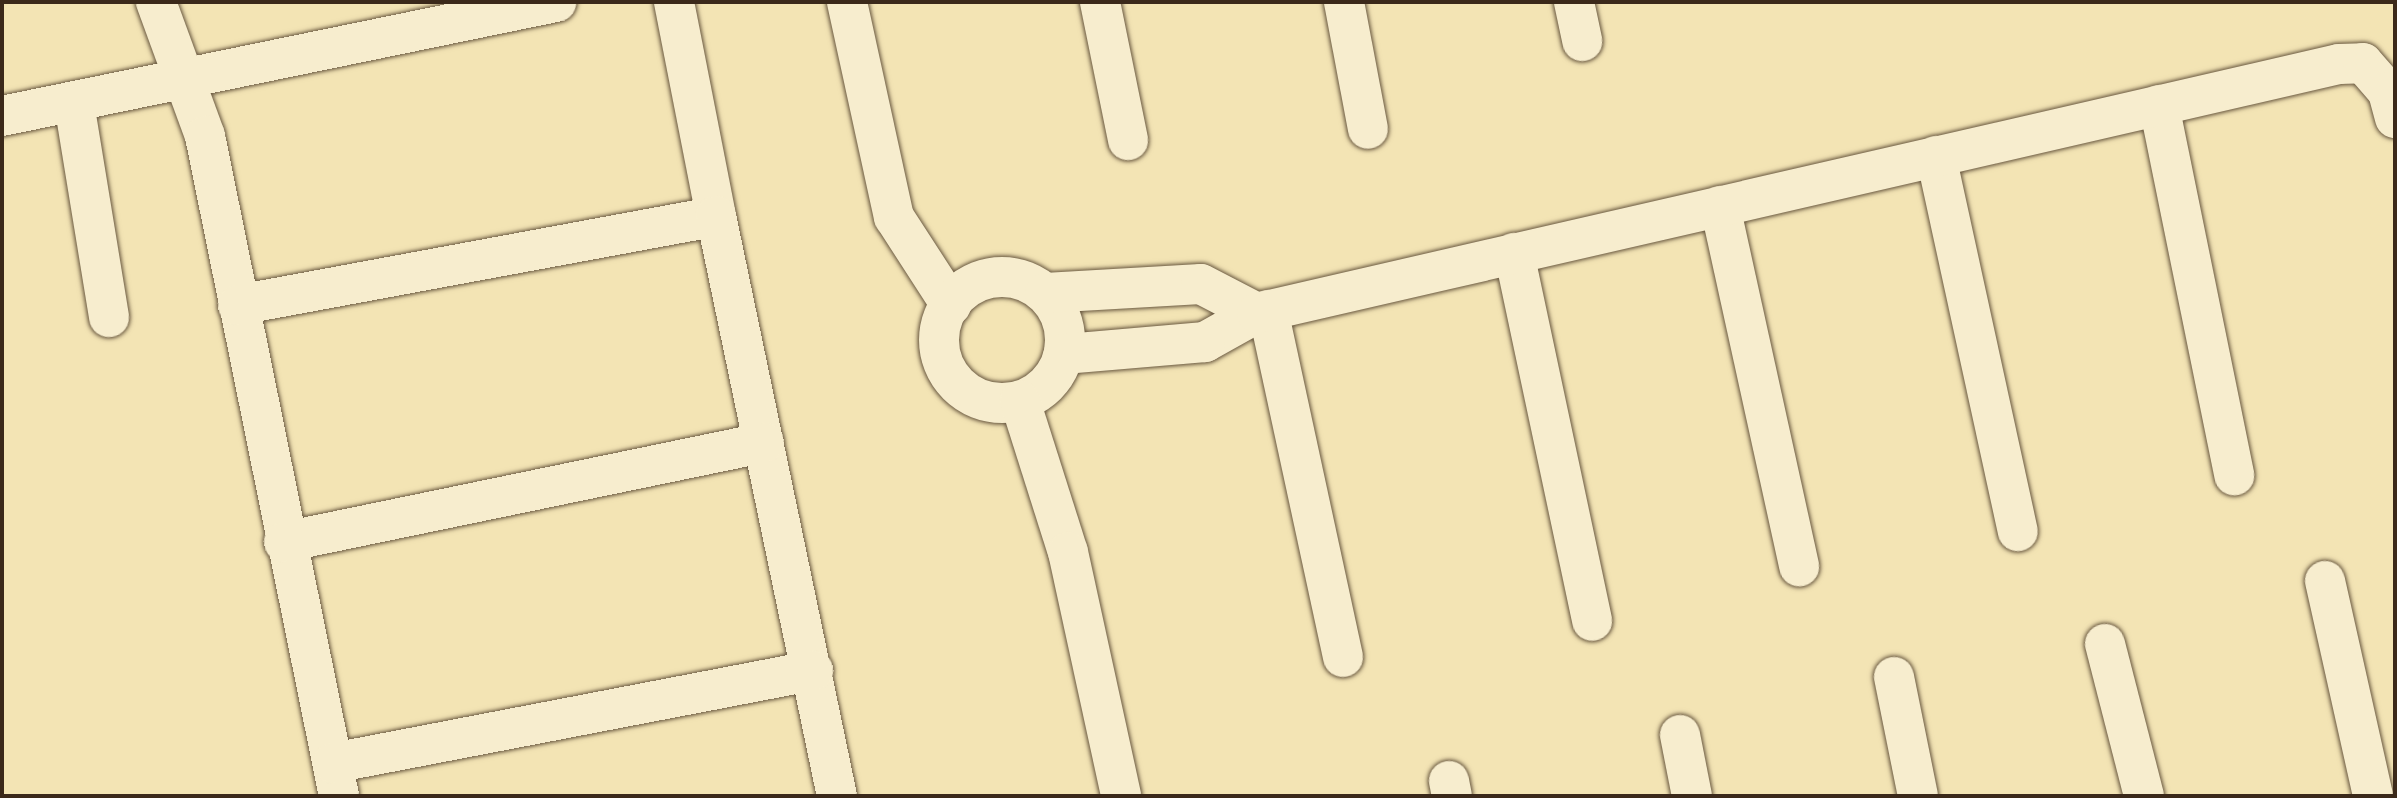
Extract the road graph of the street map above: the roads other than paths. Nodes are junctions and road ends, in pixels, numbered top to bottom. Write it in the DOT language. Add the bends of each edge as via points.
graph roads {
  1 [pos="156,2"];
  2 [pos="556,2"];
  3 [pos="674,2"];
  4 [pos="847,2"];
  5 [pos="1100,2"];
  6 [pos="1344,2"];
  7 [pos="1574,2"];
  8 [pos="459,11"];
  9 [pos="1582,41"];
  10 [pos="182,78"];
  11 [pos="74,103"];
  12 [pos="2159,105"];
  13 [pos="2,116"];
  14 [pos="2395,118"];
  15 [pos="1368,129"];
  16 [pos="1128,140"];
  17 [pos="1936,156"];
  18 [pos="1720,206"];
  19 [pos="716,216"];
  20 [pos="1514,253"];
  21 [pos="1045,293"];
  22 [pos="238,305"];
  23 [pos="951,305"];
  24 [pos="1262,311"];
  25 [pos="109,317"];
  26 [pos="1064,354"];
  27 [pos="1020,401"];
  28 [pos="764,443"];
  29 [pos="2234,475"];
  30 [pos="2018,531"];
  31 [pos="284,542"];
  32 [pos="1799,566"];
  33 [pos="2325,581"];
  34 [pos="1592,621"];
  35 [pos="2105,644"];
  36 [pos="1343,657"];
  37 [pos="813,671"];
  38 [pos="1894,677"];
  39 [pos="1680,735"];
  40 [pos="336,779"];
  41 [pos="2395,792"];
  42 [pos="837,796"];
  43 [pos="1121,796"];
  44 [pos="1692,796"];
  45 [pos="1918,796"];
  46 [pos="2144,796"];
  47 [pos="2373,796"];
  48 [pos="2384,796"];
  1 -- 10 [label="street" via="181,55"];
  2 -- 8 [label="street"];
  3 -- 19 [label="street"];
  4 -- 23 [label="street" via="894,217"];
  5 -- 16 [label="street"];
  6 -- 15 [label="street"];
  7 -- 9 [label="street"];
  8 -- 10 [label="street"];
  10 -- 11 [label="street"];
  10 -- 22 [label="street" via="205,136"];
  11 -- 13 [label="street"];
  11 -- 25 [label="street"];
  12 -- 14 [label="street" via="2363,63 2388,92"];
  12 -- 17 [label="street"];
  12 -- 29 [label="street"];
  17 -- 18 [label="street"];
  17 -- 30 [label="street"];
  18 -- 20 [label="street"];
  18 -- 32 [label="street"];
  19 -- 22 [label="street"];
  19 -- 28 [label="street"];
  20 -- 24 [label="street"];
  20 -- 34 [label="street"];
  21 -- 23 [label="street" via="1019,280 989,278"];
  21 -- 24 [label="street" via="1201,284"];
  21 -- 26 [label="street" via="1064,328"];
  22 -- 31 [label="street"];
  23 -- 27 [label="street" via="939,334 949,376 984,402"];
  24 -- 26 [label="street" via="1205,342"];
  24 -- 36 [label="street"];
  26 -- 27 [label="street" via="1046,386"];
  27 -- 43 [label="street" via="1068,552"];
  28 -- 31 [label="street"];
  28 -- 37 [label="street"];
  31 -- 40 [label="street"];
  33 -- 47 [label="street"];
  35 -- 46 [label="street"];
  37 -- 40 [label="street"];
  37 -- 42 [label="street"];
  38 -- 45 [label="street"];
  39 -- 44 [label="street"];
  41 -- 48 [label="street"];
}
